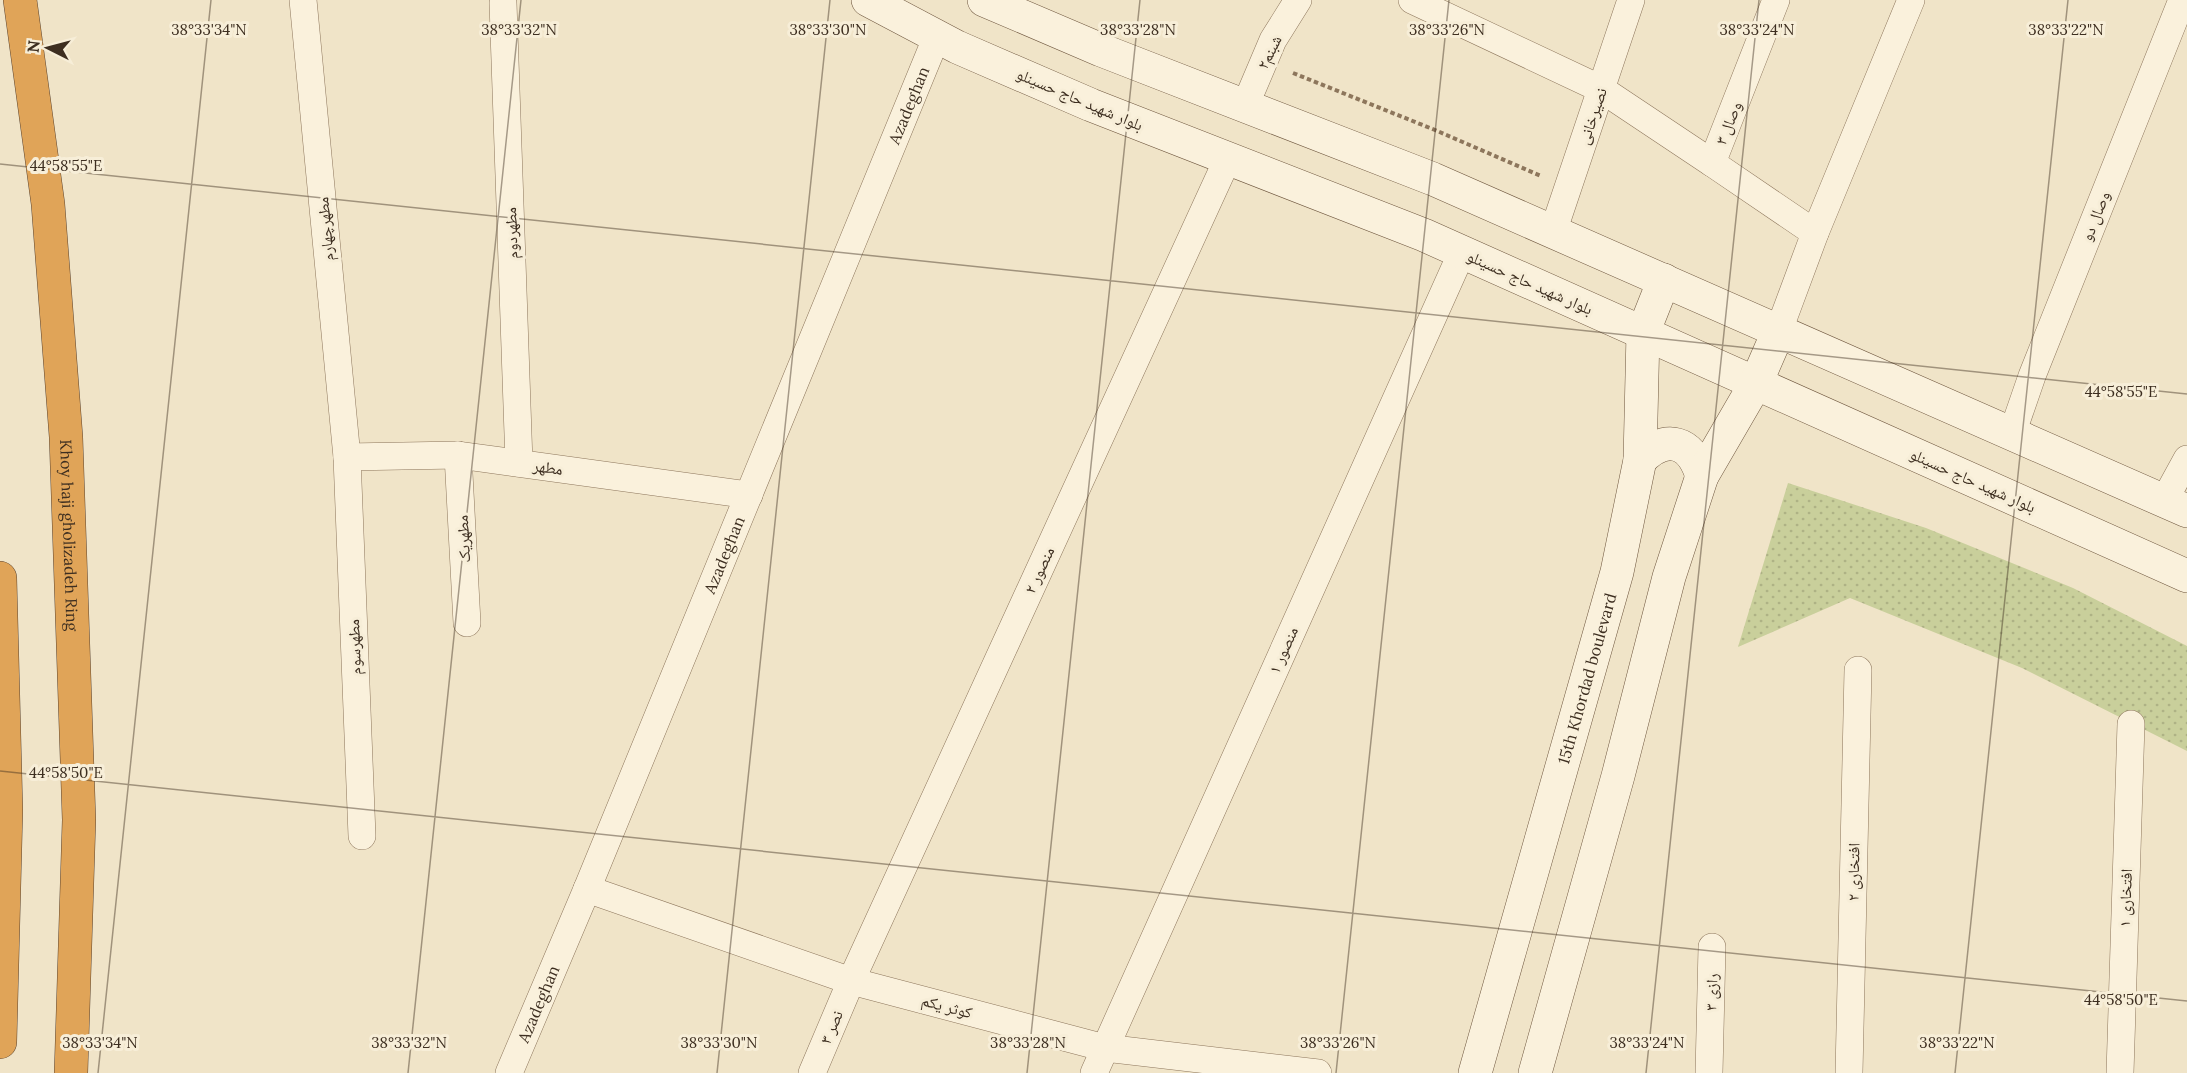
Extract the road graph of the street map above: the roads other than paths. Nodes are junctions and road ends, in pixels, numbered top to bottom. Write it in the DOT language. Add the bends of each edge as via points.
graph roads {
  1 [pos="20,0"];
  2 [pos="303,0"];
  3 [pos="868,0"];
  4 [pos="984,0"];
  5 [pos="1298,0"];
  6 [pos="1412,0"];
  7 [pos="1631,0"];
  8 [pos="1776,0"];
  9 [pos="1911,0"];
  10 [pos="2182,0"];
  11 [pos="503,3"];
  12 [pos="937,36"];
  13 [pos="1601,89"];
  14 [pos="1245,106"];
  15 [pos="1227,158"];
  16 [pos="1712,162"];
  17 [pos="1553,232"];
  18 [pos="1815,233"];
  19 [pos="1462,252"];
  20 [pos="1664,280"];
  21 [pos="1779,330"];
  22 [pos="1643,333"];
  23 [pos="1756,383"];
  24 [pos="2013,434"];
  25 [pos="458,456"];
  26 [pos="346,457"];
  27 [pos="2187,459"];
  28 [pos="1640,460"];
  29 [pos="519,463"];
  30 [pos="1702,476"];
  31 [pos="749,495"];
  32 [pos="2176,506"];
  33 [pos="2187,576"];
  34 [pos="0,578"];
  35 [pos="467,623"];
  36 [pos="1858,670"];
  37 [pos="2131,724"];
  38 [pos="362,836"];
  39 [pos="587,890"];
  40 [pos="1712,947"];
  41 [pos="851,981"];
  42 [pos="1,991"];
  43 [pos="0,1042"];
  44 [pos="1105,1048"];
  45 [pos="71,1073"];
  46 [pos="509,1073"];
  47 [pos="812,1073"];
  48 [pos="1094,1073"];
  49 [pos="1318,1073"];
  50 [pos="1475,1073"];
  51 [pos="1535,1073"];
  52 [pos="1709,1073"];
  53 [pos="1849,1073"];
  54 [pos="2120,1073"];
  1 -- 45 [label="highway, Khoy haji gholizadeh Ring" via="48,204 66,437 79,820"];
  2 -- 26 [label="street, مطهرچهارم"];
  3 -- 12 [label="street, بلوار شهید حاج حسینلو"];
  4 -- 14 [label="street"];
  5 -- 14 [label="street, شبنم۲" via="1273,40"];
  6 -- 13 [label="street"];
  7 -- 13 [label="street, نصیرخانی"];
  8 -- 16 [label="street, وصال ۳"];
  9 -- 18 [label="street"];
  10 -- 24 [label="street, وصال دو" via="2032,375"];
  11 -- 29 [label="street, مطهردوم"];
  12 -- 15 [label="street, بلوار شهید حاج حسینلو" via="1091,105"];
  12 -- 31 [label="street, Azadeghan"];
  13 -- 16 [label="street"];
  13 -- 17 [label="street, نصیرخانی"];
  14 -- 17 [label="street" via="1433,179"];
  15 -- 19 [label="street, بلوار شهید حاج حسینلو"];
  15 -- 41 [label="street, منصور ۲"];
  16 -- 18 [label="street, وصال ۳"];
  17 -- 20 [label="street"];
  18 -- 21 [label="street"];
  19 -- 22 [label="street, بلوار شهید حاج حسینلو"];
  19 -- 44 [label="street, منصور ۱"];
  20 -- 21 [label="street"];
  20 -- 22 [label="street, 15th Khordad boulevard"];
  21 -- 23 [label="street"];
  21 -- 24 [label="street"];
  22 -- 23 [label="street, بلوار شهید حاج حسینلو"];
  22 -- 28 [label="street, 15th Khordad boulevard"];
  23 -- 30 [label="street"];
  23 -- 33 [label="street, بلوار شهید حاج حسینلو"];
  24 -- 32 [label="street"];
  25 -- 26 [label="street, مطهر"];
  25 -- 29 [label="street, مطهر"];
  25 -- 35 [label="street, مطهریک"];
  26 -- 38 [label="street, مطهرسوم"];
  27 -- 32 [label="street"];
  28 -- 30 [label="street" via="1664,444 1686,448 1697,459"];
  28 -- 50 [label="street, 15th Khordad boulevard" via="1617,572"];
  29 -- 31 [label="street, مطهر"];
  30 -- 51 [label="street" via="1669,577"];
  31 -- 39 [label="street, Azadeghan"];
  34 -- 42 [label="highway" via="6,810"];
  36 -- 53 [label="street, افتخاری ۲"];
  37 -- 54 [label="street, افتخاری ۱"];
  39 -- 41 [label="street, کوثر یکم"];
  39 -- 46 [label="street, Azadeghan"];
  40 -- 52 [label="street, رازی ۳"];
  41 -- 44 [label="street, کوثر یکم"];
  41 -- 47 [label="street, نصر ۳"];
  42 -- 43 [label="highway"];
  44 -- 48 [label="street, منصور ۱"];
  44 -- 49 [label="street, کوثر یکم"];
}
